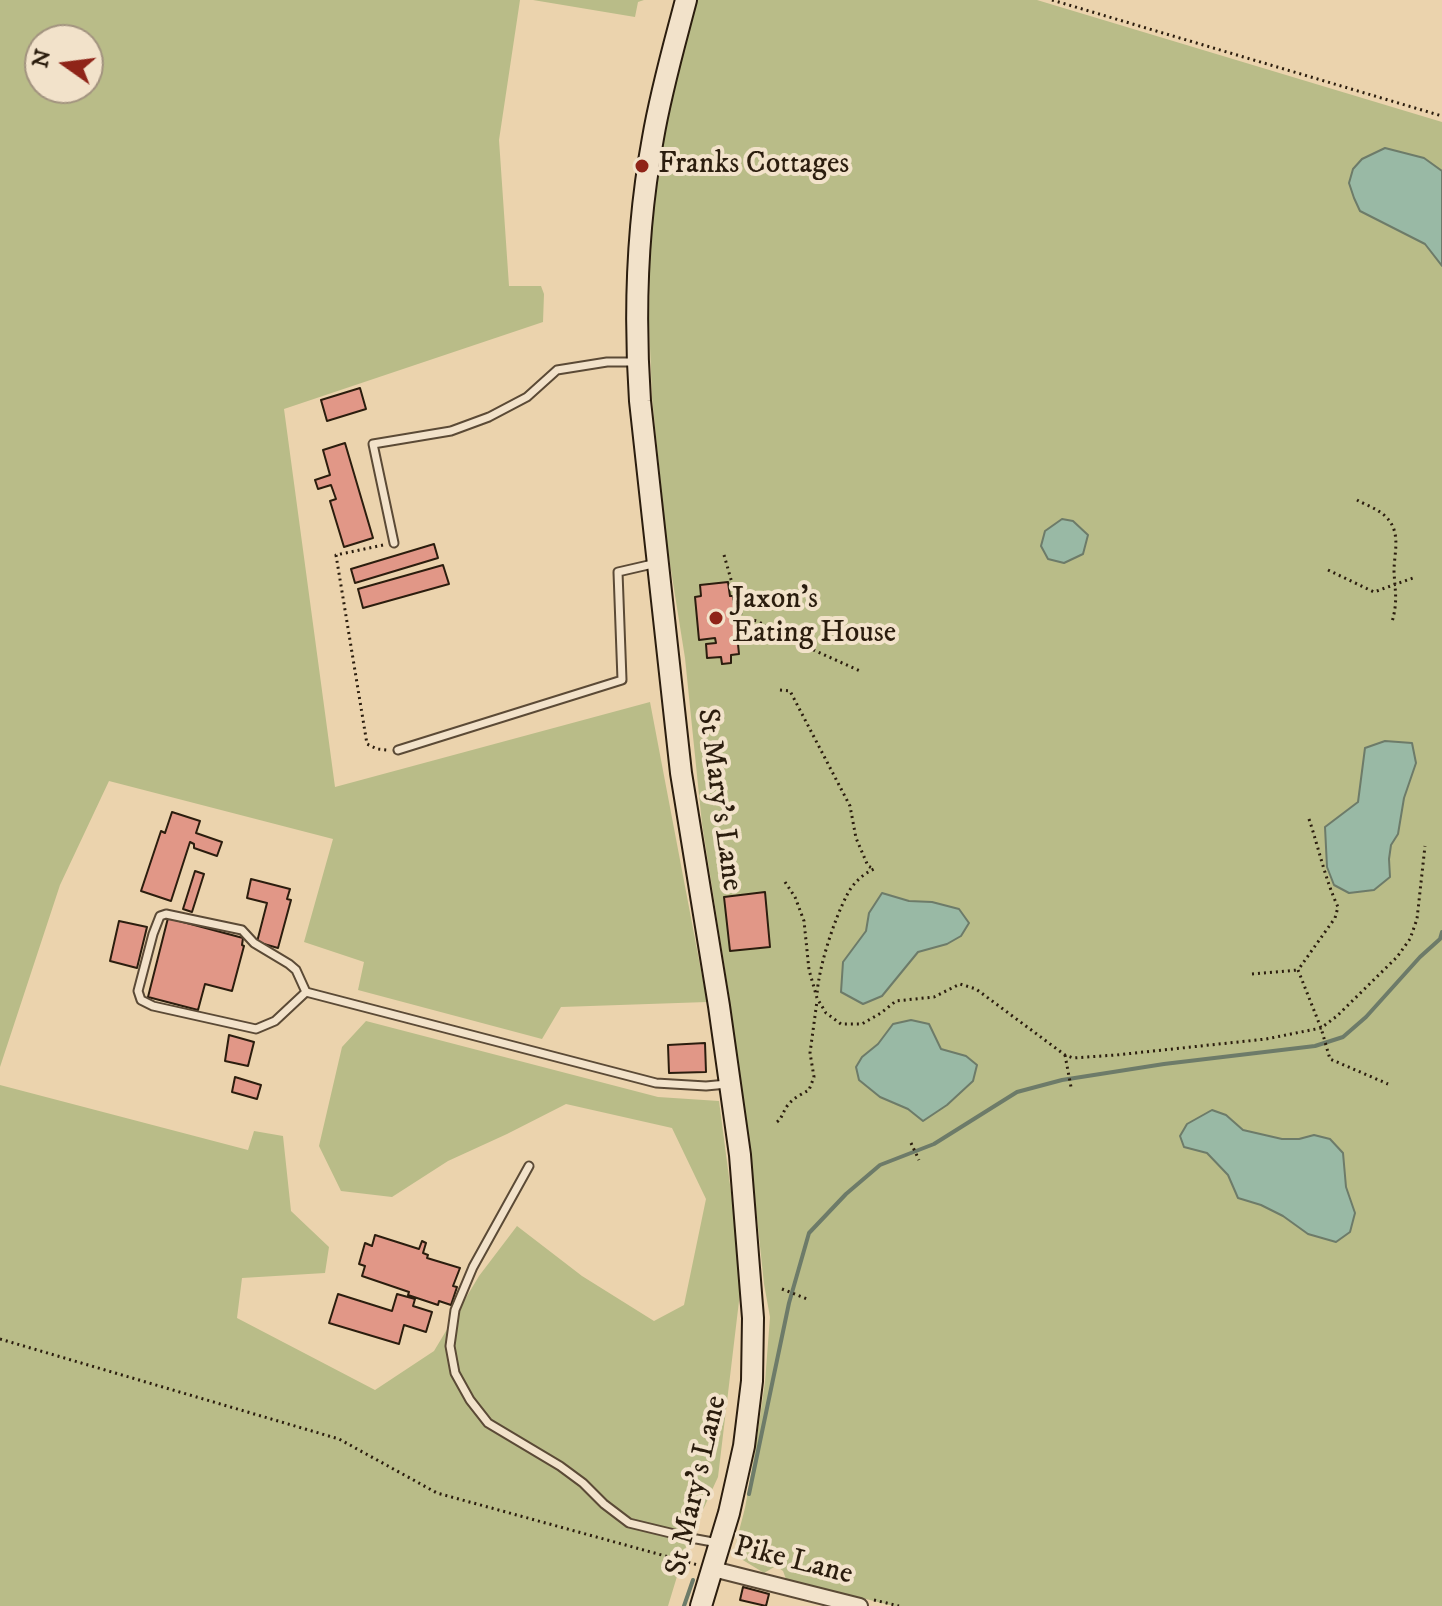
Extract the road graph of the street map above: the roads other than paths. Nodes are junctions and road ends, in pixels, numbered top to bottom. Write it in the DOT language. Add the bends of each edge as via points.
graph roads {
  1 [pos="686,0"];
  2 [pos="638,361"];
  3 [pos="394,543"];
  4 [pos="659,562"];
  5 [pos="398,750"];
  6 [pos="306,992"];
  7 [pos="729,1084"];
  8 [pos="529,1166"];
  9 [pos="720,1543"];
  10 [pos="713,1569"];
  11 [pos="701,1606"];
  12 [pos="860,1606"];
  1 -- 2 [label="main road, St Mary's Lane" via="653,139 642,220"];
  2 -- 3 [label="lane" via="557,370 527,397 489,417 451,431 373,444"];
  2 -- 4 [label="main road, St Mary's Lane"];
  4 -- 5 [label="lane" via="618,572 622,680"];
  4 -- 7 [label="main road, St Mary's Lane" via="681,773"];
  6 -- 6 [label="lane" via="275,1021 256,1029 153,1006 141,1000 138,991 153,934 166,914 242,930 296,970"];
  6 -- 7 [label="lane" via="656,1083"];
  7 -- 9 [label="main road, St Mary's Lane" via="747,1232 752,1381 744,1446"];
  8 -- 9 [label="lane" via="455,1310 450,1346 455,1373 488,1423 560,1466 629,1523"];
  9 -- 10 [label="main road, St Mary's Lane"];
  10 -- 11 [label="main road, St Mary's Lane"];
  10 -- 12 [label="street, Pike Lane"];
}
